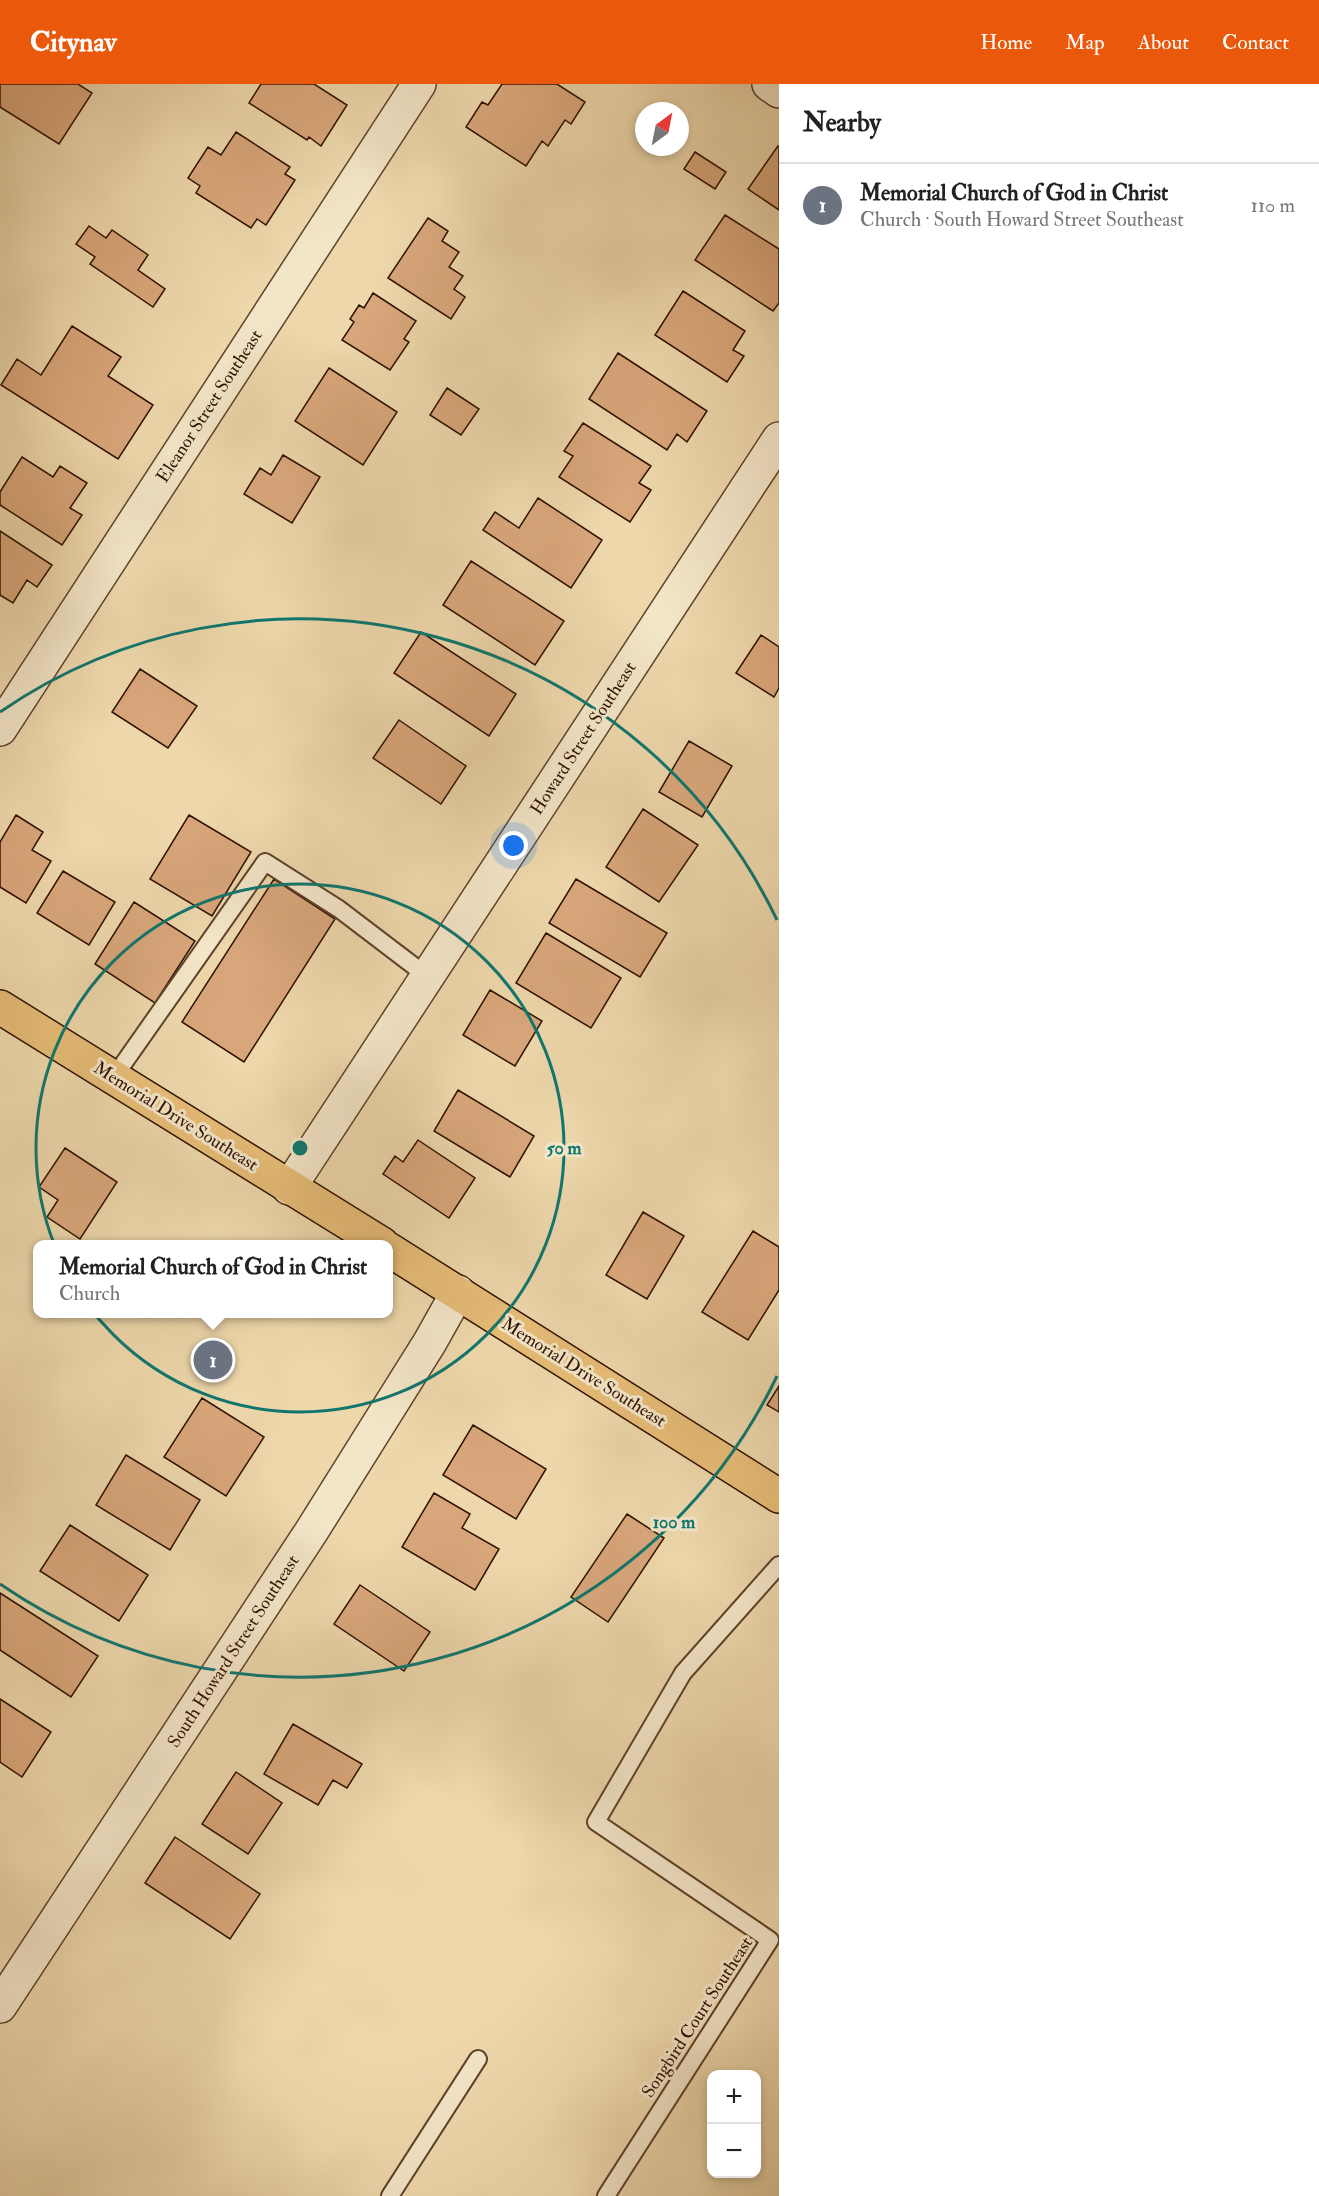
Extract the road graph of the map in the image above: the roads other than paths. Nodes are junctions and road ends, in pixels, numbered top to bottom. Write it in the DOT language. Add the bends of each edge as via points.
graph roads {
  1 [pos="419,84"];
  2 [pos="769,84"];
  3 [pos="779,91"];
  4 [pos="779,440"];
  5 [pos="0,729"];
  6 [pos="427,976"];
  7 [pos="0,1007"];
  8 [pos="114,1077"];
  9 [pos="289,1188"];
  10 [pos="374,1240"];
  11 [pos="393,1252"];
  12 [pos="458,1292"];
  13 [pos="779,1496"];
  14 [pos="779,1565"];
  15 [pos="0,2006"];
  16 [pos="478,2059"];
  17 [pos="390,2196"];
  18 [pos="606,2196"];
  1 -- 5 [label="street, Eleanor Street Southeast"];
  2 -- 3 [label="street"];
  4 -- 6 [label="street, Howard Street Southeast"];
  6 -- 8 [label="lane" via="339,909 265,862"];
  6 -- 9 [label="street, Howard Street Southeast"];
  7 -- 8 [label="main road, Memorial Drive Southeast"];
  8 -- 9 [label="main road, Memorial Drive Southeast"];
  9 -- 10 [label="main road, Memorial Drive Southeast"];
  11 -- 12 [label="main road, Memorial Drive Southeast"];
  12 -- 13 [label="main road, Memorial Drive Southeast"];
  12 -- 15 [label="street, South Howard Street Southeast" via="311,1532"];
  14 -- 18 [label="lane, Songbird Court Southeast" via="683,1673 596,1822 770,1940"];
  16 -- 17 [label="lane"];
}
